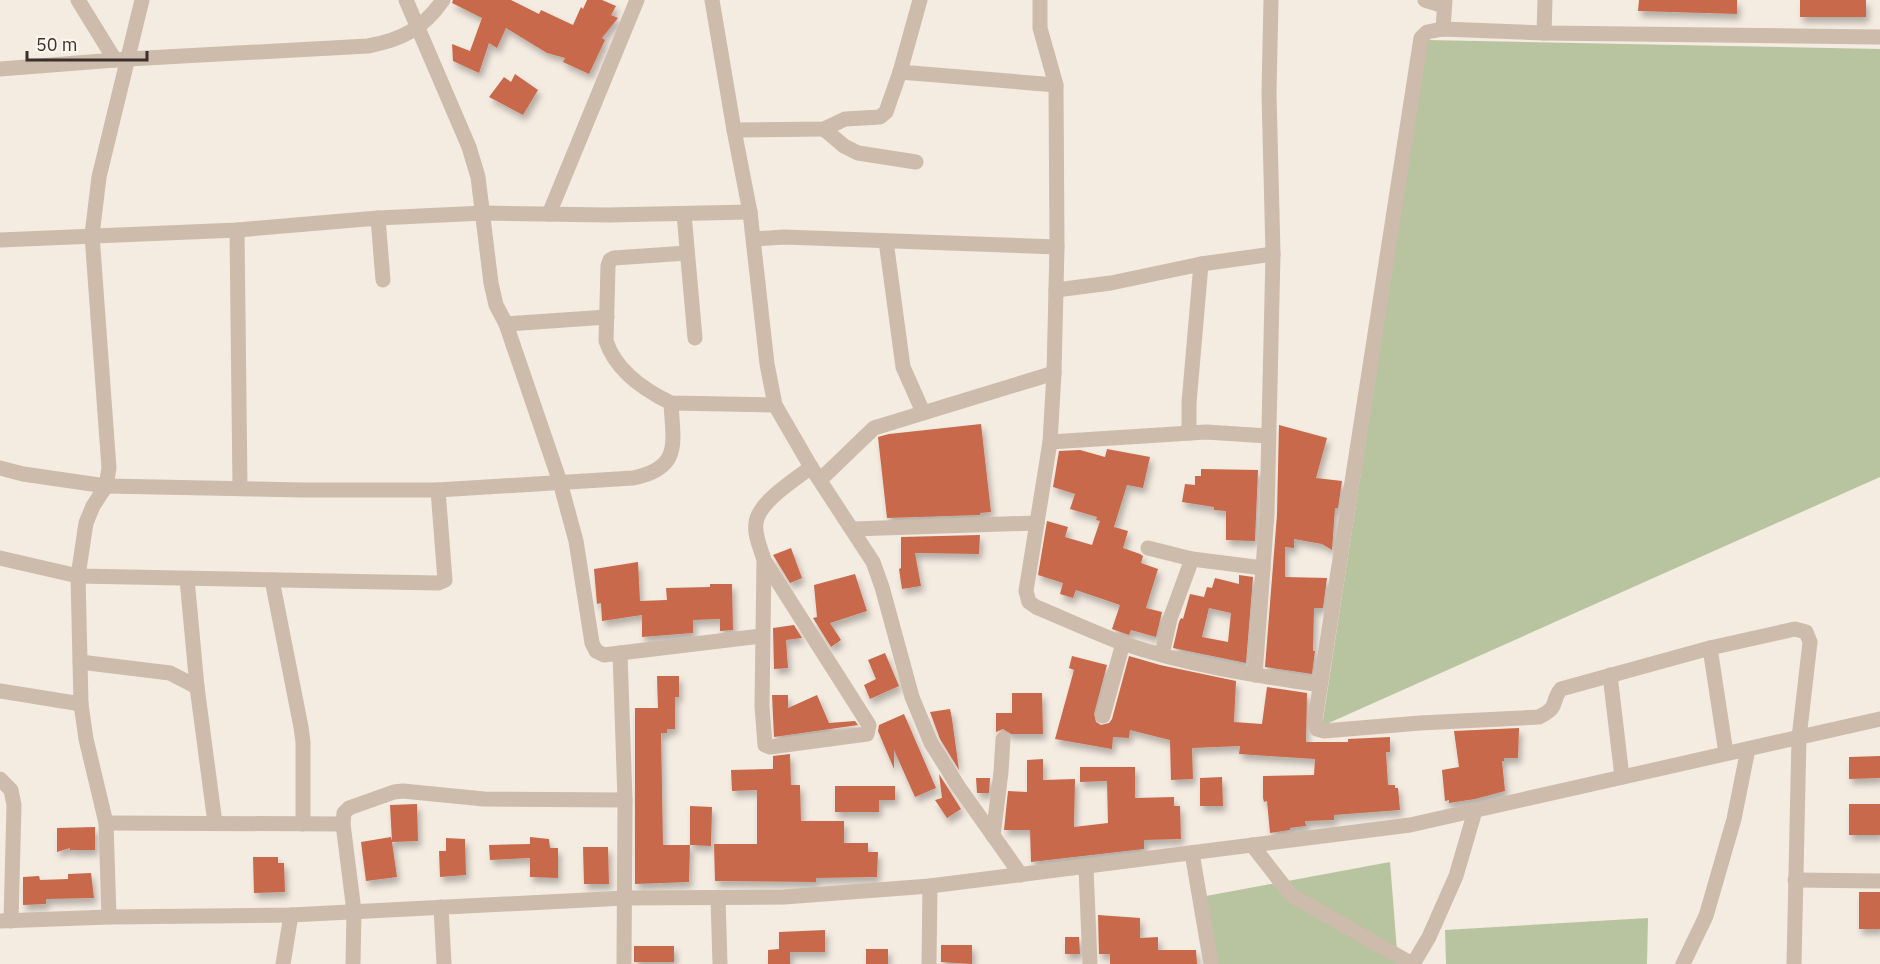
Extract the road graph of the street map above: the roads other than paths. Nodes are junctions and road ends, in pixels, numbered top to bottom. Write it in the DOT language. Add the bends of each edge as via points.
graph roads {
  1 [pos="78,0"];
  2 [pos="142,0"];
  3 [pos="406,0"];
  4 [pos="443,0"];
  5 [pos="638,0"];
  6 [pos="712,0"];
  7 [pos="920,0"];
  8 [pos="1040,0"];
  9 [pos="1271,0"];
  10 [pos="1425,0"];
  11 [pos="1545,0"];
  12 [pos="1445,3"];
  13 [pos="416,28"];
  14 [pos="1443,29"];
  15 [pos="1544,33"];
  16 [pos="1880,37"];
  17 [pos="121,59"];
  18 [pos="0,69"];
  19 [pos="900,72"];
  20 [pos="1056,86"];
  21 [pos="824,129"];
  22 [pos="734,130"];
  23 [pos="916,162"];
  24 [pos="750,212"];
  25 [pos="484,213"];
  26 [pos="549,214"];
  27 [pos="684,214"];
  28 [pos="378,218"];
  29 [pos="237,230"];
  30 [pos="92,235"];
  31 [pos="754,239"];
  32 [pos="0,240"];
  33 [pos="886,241"];
  34 [pos="1057,247"];
  35 [pos="687,253"];
  36 [pos="1273,254"];
  37 [pos="1201,264"];
  38 [pos="383,280"];
  39 [pos="1056,290"];
  40 [pos="607,317"];
  41 [pos="507,324"];
  42 [pos="695,338"];
  43 [pos="1054,373"];
  44 [pos="671,402"];
  45 [pos="775,405"];
  46 [pos="923,412"];
  47 [pos="1190,434"];
  48 [pos="1268,436"];
  49 [pos="1050,442"];
  50 [pos="0,468"];
  51 [pos="816,474"];
  52 [pos="560,482"];
  53 [pos="106,486"];
  54 [pos="240,488"];
  55 [pos="438,489"];
  56 [pos="1037,523"];
  57 [pos="853,529"];
  58 [pos="1148,548"];
  59 [pos="0,558"];
  60 [pos="1192,559"];
  61 [pos="764,560"];
  62 [pos="1263,568"];
  63 [pos="78,576"];
  64 [pos="187,579"];
  65 [pos="272,580"];
  66 [pos="761,636"];
  67 [pos="1123,643"];
  68 [pos="1710,648"];
  69 [pos="620,653"];
  70 [pos="1162,654"];
  71 [pos="80,662"];
  72 [pos="1255,675"];
  73 [pos="1610,675"];
  74 [pos="1320,685"];
  75 [pos="197,687"];
  76 [pos="0,691"];
  77 [pos="81,704"];
  78 [pos="1103,716"];
  79 [pos="1880,719"];
  80 [pos="1799,738"];
  81 [pos="1003,739"];
  82 [pos="1748,749"];
  83 [pos="1725,753"];
  84 [pos="1622,777"];
  85 [pos="0,779"];
  86 [pos="625,800"];
  87 [pos="1475,811"];
  88 [pos="106,823"];
  89 [pos="215,824"];
  90 [pos="303,824"];
  91 [pos="343,824"];
  92 [pos="993,836"];
  93 [pos="1252,845"];
  94 [pos="1192,853"];
  95 [pos="1086,868"];
  96 [pos="1021,875"];
  97 [pos="1795,880"];
  98 [pos="1880,881"];
  99 [pos="930,886"];
  100 [pos="625,897"];
  101 [pos="717,898"];
  102 [pos="441,907"];
  103 [pos="354,911"];
  104 [pos="291,915"];
  105 [pos="109,917"];
  106 [pos="5,921"];
  107 [pos="283,964"];
  108 [pos="353,964"];
  109 [pos="444,964"];
  110 [pos="624,964"];
  111 [pos="720,964"];
  112 [pos="929,964"];
  113 [pos="1090,964"];
  114 [pos="1211,964"];
  115 [pos="1413,964"];
  116 [pos="1683,964"];
  117 [pos="1794,964"];
  1 -- 17 [label="street"];
  2 -- 17 [label="street"];
  3 -- 13 [label="street"];
  4 -- 13 [label="street" via="430,18"];
  5 -- 26 [label="street"];
  6 -- 22 [label="street"];
  7 -- 19 [label="street"];
  8 -- 20 [label="street" via="1040,28"];
  9 -- 36 [label="street"];
  10 -- 12 [label="street"];
  11 -- 15 [label="street"];
  12 -- 14 [label="street"];
  13 -- 17 [label="street" via="391,42 368,46"];
  13 -- 25 [label="street" via="469,147"];
  14 -- 15 [label="street"];
  14 -- 74 [label="street" via="1427,32 1420,38"];
  15 -- 16 [label="street"];
  17 -- 18 [label="street"];
  17 -- 30 [label="street"];
  19 -- 20 [label="street"];
  19 -- 21 [label="street" via="886,112 880,117 845,118"];
  20 -- 34 [label="street"];
  21 -- 22 [label="street"];
  21 -- 23 [label="street" via="858,153"];
  22 -- 24 [label="street"];
  24 -- 27 [label="street"];
  24 -- 31 [label="street"];
  25 -- 26 [label="street"];
  25 -- 28 [label="street"];
  25 -- 41 [label="street" via="493,294"];
  26 -- 27 [label="street"];
  27 -- 35 [label="street"];
  28 -- 29 [label="street"];
  28 -- 38 [label="street"];
  29 -- 30 [label="street"];
  29 -- 54 [label="street"];
  30 -- 32 [label="street"];
  30 -- 53 [label="street" via="109,468"];
  31 -- 33 [label="street"];
  31 -- 45 [label="street"];
  33 -- 34 [label="street"];
  33 -- 46 [label="street" via="902,360"];
  34 -- 39 [label="street"];
  35 -- 40 [label="street" via="610,260"];
  35 -- 42 [label="street"];
  36 -- 37 [label="street"];
  36 -- 48 [label="street"];
  37 -- 39 [label="street"];
  37 -- 47 [label="street"];
  39 -- 43 [label="street"];
  40 -- 41 [label="street"];
  40 -- 44 [label="street" via="606,341 619,366"];
  41 -- 52 [label="street"];
  43 -- 46 [label="street"];
  43 -- 49 [label="street"];
  44 -- 45 [label="street"];
  44 -- 52 [label="street" via="674,447 669,460 657,470 633,478"];
  45 -- 51 [label="street"];
  46 -- 51 [label="street" via="874,428"];
  47 -- 48 [label="street"];
  47 -- 49 [label="street"];
  48 -- 62 [label="street"];
  49 -- 56 [label="street"];
  50 -- 53 [label="street"];
  51 -- 57 [label="street"];
  51 -- 61 [label="street" via="767,503 760,512 756,523"];
  52 -- 55 [label="street"];
  52 -- 69 [label="street" via="580,562 592,643 596,651 604,654"];
  53 -- 54 [label="street"];
  53 -- 63 [label="street" via="86,523"];
  54 -- 55 [label="street"];
  55 -- 65 [label="street" via="445,580"];
  56 -- 57 [label="street"];
  56 -- 67 [label="street" via="1026,591 1029,602"];
  57 -- 92 [label="street" via="882,586 902,666 924,731"];
  58 -- 60 [label="street"];
  59 -- 63 [label="street"];
  60 -- 62 [label="street"];
  60 -- 70 [label="street"];
  61 -- 66 [label="street"];
  61 -- 66 [label="street" via="869,725 867,734 765,746"];
  62 -- 72 [label="street"];
  63 -- 64 [label="street"];
  63 -- 71 [label="street"];
  64 -- 65 [label="street"];
  64 -- 75 [label="street"];
  65 -- 90 [label="street" via="303,742"];
  66 -- 69 [label="street"];
  67 -- 70 [label="street"];
  67 -- 78 [label="street"];
  68 -- 73 [label="street"];
  68 -- 80 [label="street" via="1795,629 1806,632 1810,642"];
  68 -- 83 [label="street"];
  69 -- 86 [label="street"];
  70 -- 72 [label="street"];
  71 -- 75 [label="street" via="170,673"];
  71 -- 77 [label="street"];
  72 -- 74 [label="street"];
  73 -- 74 [label="street" via="1561,689 1552,711 1539,717 1324,731 1317,729 1315,720"];
  73 -- 84 [label="street"];
  75 -- 89 [label="street"];
  76 -- 77 [label="street"];
  77 -- 88 [label="street"];
  79 -- 80 [label="street"];
  80 -- 82 [label="street"];
  80 -- 97 [label="street"];
  81 -- 92 [label="street"];
  82 -- 83 [label="street"];
  82 -- 116 [label="street" via="1734,819 1709,906"];
  83 -- 84 [label="street"];
  84 -- 87 [label="street"];
  85 -- 106 [label="street" via="11,790 14,806"];
  86 -- 91 [label="street" via="484,799 394,792 349,808"];
  86 -- 100 [label="street"];
  87 -- 93 [label="street" via="1410,825"];
  87 -- 115 [label="street" via="1456,876"];
  88 -- 89 [label="street"];
  88 -- 105 [label="street"];
  89 -- 90 [label="street"];
  90 -- 91 [label="street"];
  91 -- 103 [label="street"];
  92 -- 96 [label="street"];
  93 -- 94 [label="street"];
  93 -- 115 [label="street" via="1291,895"];
  94 -- 95 [label="street"];
  94 -- 114 [label="street"];
  95 -- 96 [label="street"];
  95 -- 113 [label="street"];
  96 -- 99 [label="street"];
  97 -- 98 [label="street"];
  97 -- 117 [label="street"];
  99 -- 101 [label="street"];
  99 -- 112 [label="street"];
  100 -- 101 [label="street"];
  100 -- 102 [label="street"];
  100 -- 110 [label="street"];
  101 -- 111 [label="street"];
  102 -- 103 [label="street"];
  102 -- 109 [label="street"];
  103 -- 104 [label="street"];
  103 -- 108 [label="street"];
  104 -- 105 [label="street"];
  104 -- 107 [label="street"];
  105 -- 106 [label="street"];
}
